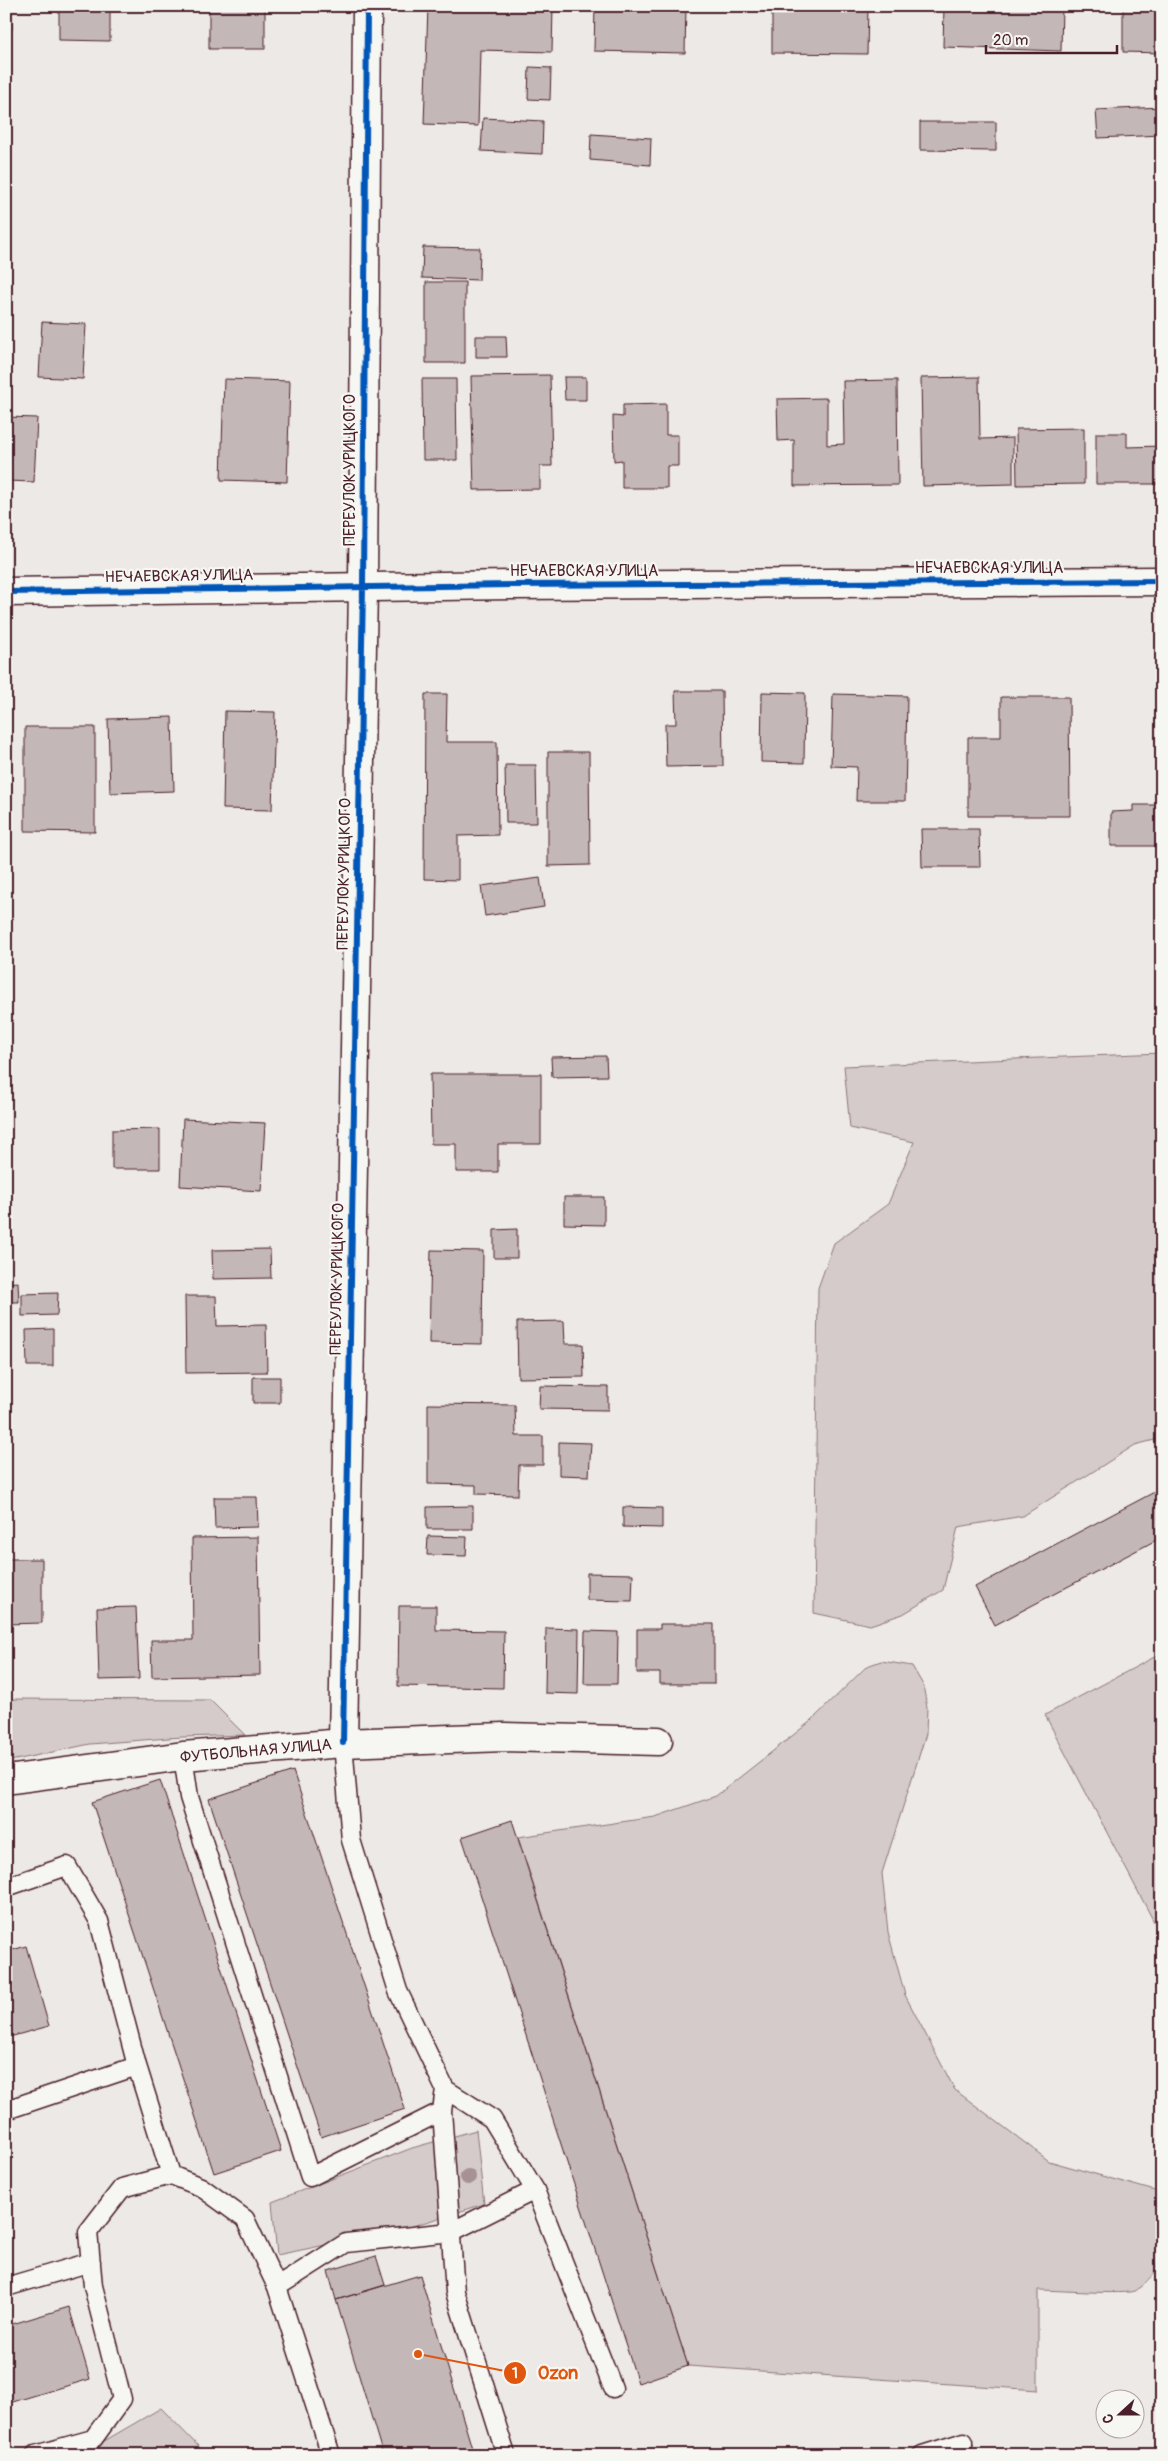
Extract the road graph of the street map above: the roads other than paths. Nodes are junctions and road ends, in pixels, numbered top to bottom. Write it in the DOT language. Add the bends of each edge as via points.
graph roads {
  1 [pos="367,6"];
  2 [pos="1162,581"];
  3 [pos="363,588"];
  4 [pos="6,592"];
  5 [pos="658,1741"];
  6 [pos="343,1743"];
  7 [pos="183,1756"];
  8 [pos="6,1780"];
  9 [pos="6,1887"];
  10 [pos="136,2066"];
  11 [pos="445,2089"];
  12 [pos="6,2110"];
  13 [pos="442,2111"];
  14 [pos="171,2176"];
  15 [pos="535,2190"];
  16 [pos="452,2232"];
  17 [pos="91,2262"];
  18 [pos="6,2287"];
  19 [pos="277,2287"];
  20 [pos="613,2388"];
  21 [pos="964,2442"];
  22 [pos="35,2455"];
  23 [pos="331,2455"];
  24 [pos="506,2455"];
  25 [pos="922,2455"];
  1 -- 3 [label="street, ПЕРЕУЛОК УРИЦКОГО"];
  2 -- 3 [label="street, НЕЧАЕВСКАЯ УЛИЦА"];
  3 -- 4 [label="street, НЕЧАЕВСКАЯ УЛИЦА"];
  3 -- 6 [label="street, ПЕРЕУЛОК УРИЦКОГО"];
  5 -- 6 [label="street, ФУТБОЛЬНАЯ УЛИЦА" via="504,1737"];
  6 -- 7 [label="street, ФУТБОЛЬНАЯ УЛИЦА"];
  6 -- 11 [label="lane" via="351,1840 398,1991"];
  7 -- 8 [label="street, ФУТБОЛЬНАЯ УЛИЦА"];
  7 -- 13 [label="lane" via="189,1797 310,2177"];
  9 -- 10 [label="lane" via="67,1866 99,1921"];
  10 -- 12 [label="lane"];
  10 -- 14 [label="lane"];
  11 -- 13 [label="lane"];
  11 -- 15 [label="lane" via="492,2119"];
  13 -- 16 [label="lane"];
  14 -- 17 [label="lane" via="122,2188 88,2232"];
  14 -- 19 [label="lane" via="201,2187 245,2219"];
  15 -- 16 [label="lane"];
  15 -- 20 [label="lane"];
  16 -- 19 [label="lane" via="346,2243"];
  16 -- 24 [label="lane" via="455,2292"];
  17 -- 18 [label="lane"];
  17 -- 22 [label="lane" via="93,2286 122,2399 92,2439"];
  19 -- 23 [label="lane"];
  21 -- 25 [label="lane"];
}
